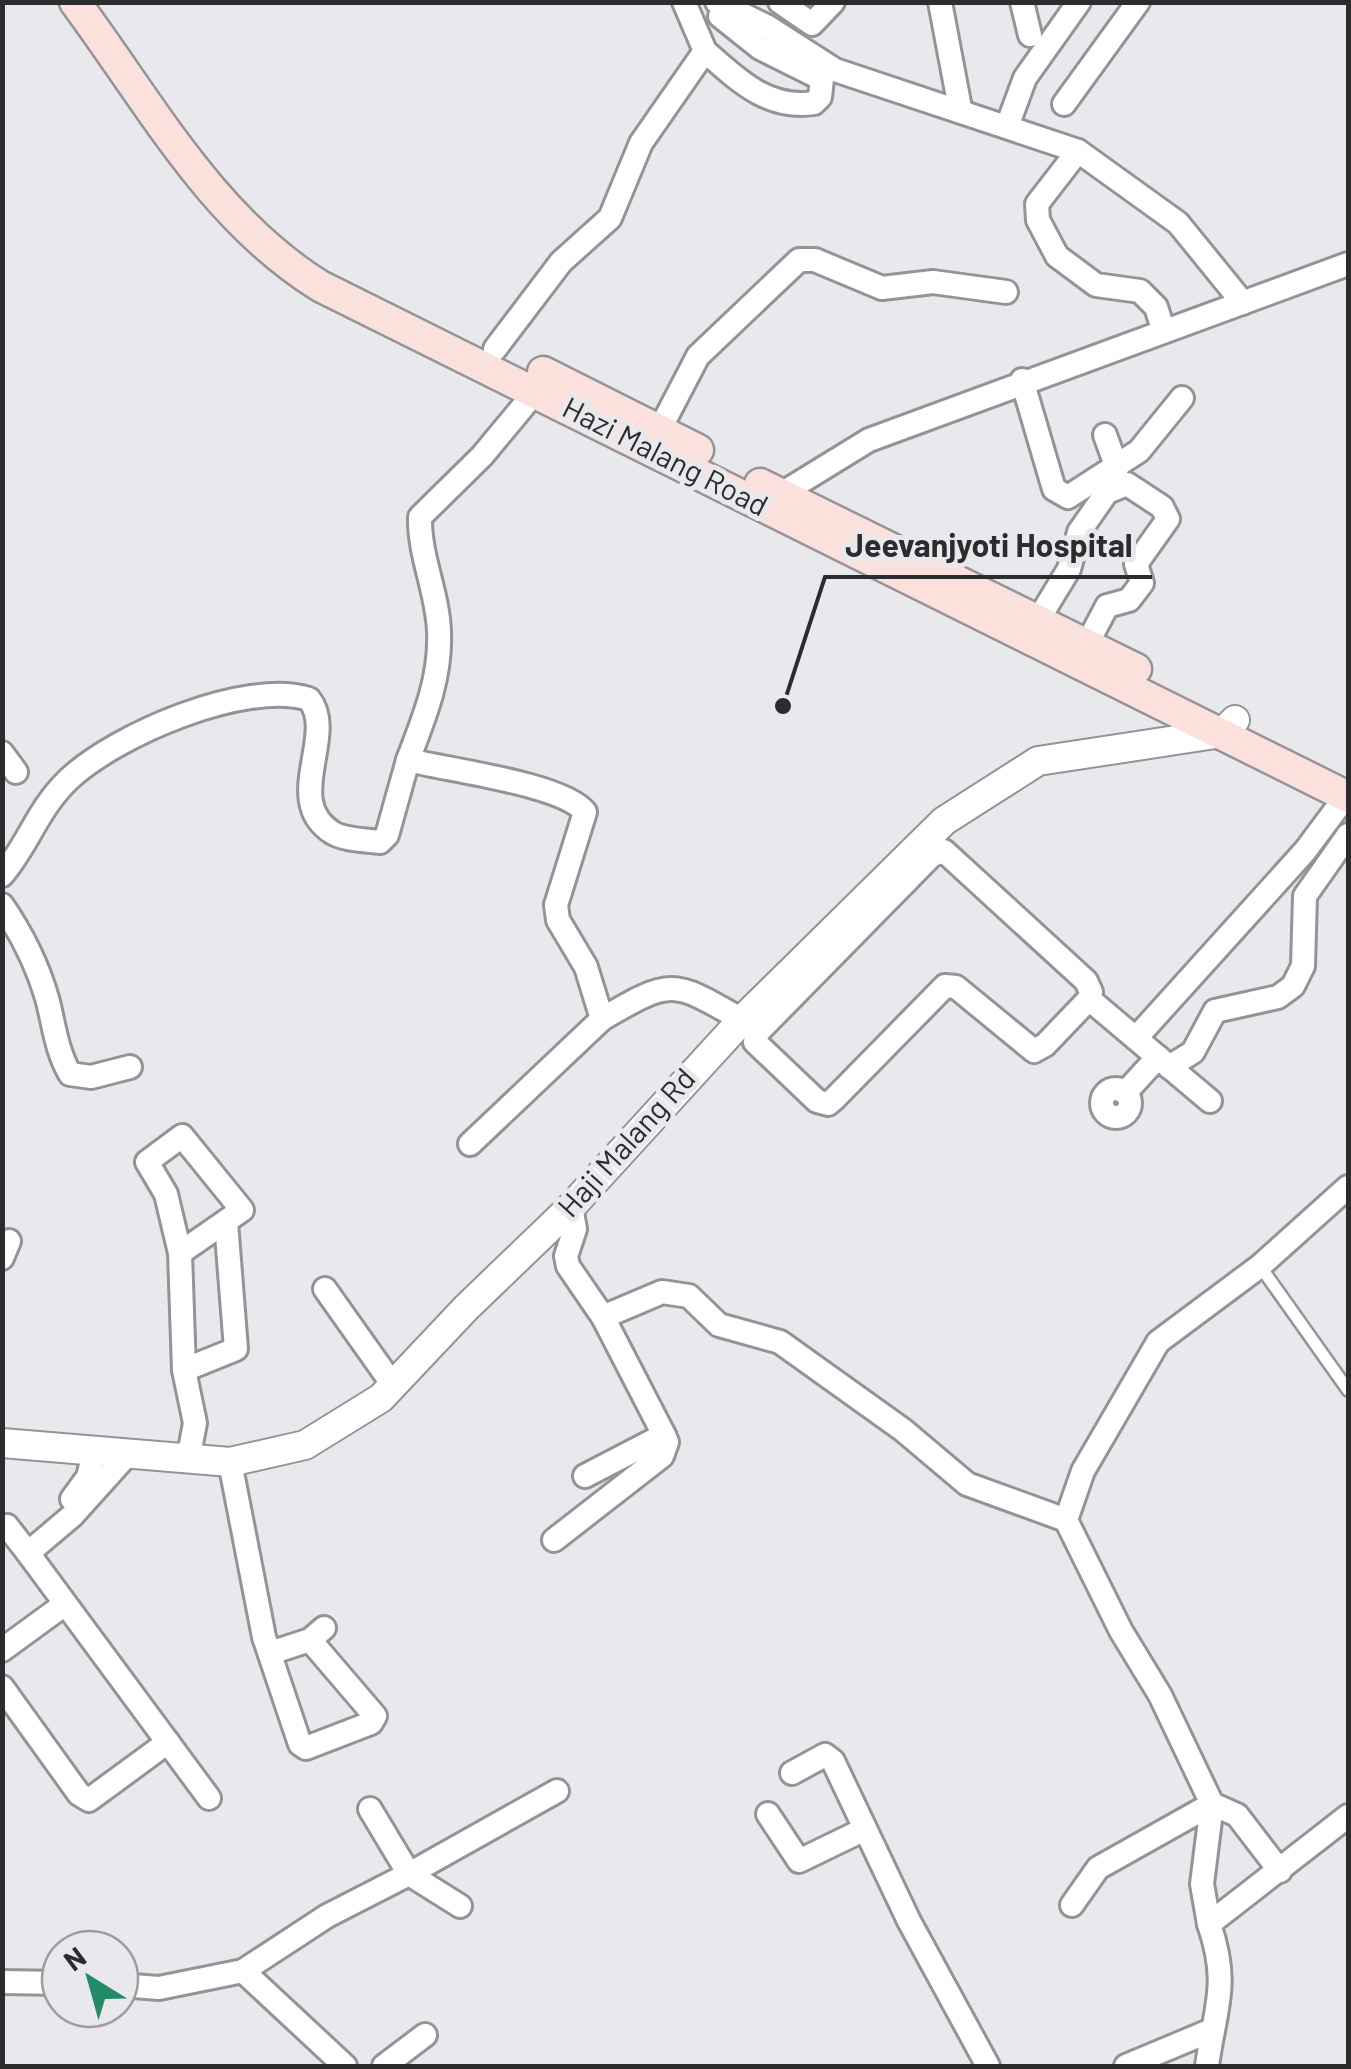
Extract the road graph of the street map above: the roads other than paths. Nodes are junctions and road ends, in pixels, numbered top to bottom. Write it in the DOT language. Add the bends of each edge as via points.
graph roads {
  1 [pos="74,2"];
  2 [pos="90,2"];
  3 [pos="684,2"];
  4 [pos="780,2"];
  5 [pos="833,2"];
  6 [pos="940,2"];
  7 [pos="1022,2"];
  8 [pos="1078,2"];
  9 [pos="1138,2"];
  10 [pos="718,9"];
  11 [pos="1030,35"];
  12 [pos="705,51"];
  13 [pos="1064,104"];
  14 [pos="960,108"];
  15 [pos="1008,124"];
  16 [pos="1078,151"];
  17 [pos="1348,264"];
  18 [pos="1006,292"];
  19 [pos="1243,303"];
  20 [pos="1163,330"];
  21 [pos="496,349"];
  22 [pos="1022,380"];
  23 [pos="536,391"];
  24 [pos="1182,398"];
  25 [pos="660,429"];
  26 [pos="1105,435"];
  27 [pos="1117,468"];
  28 [pos="770,501"];
  29 [pos="880,553"];
  30 [pos="1038,620"];
  31 [pos="1087,644"];
  32 [pos="1214,719"];
  33 [pos="408,760"];
  34 [pos="1348,789"];
  35 [pos="1348,836"];
  36 [pos="2,875"];
  37 [pos="2,905"];
  38 [pos="1089,999"];
  39 [pos="602,1019"];
  40 [pos="742,1020"];
  41 [pos="1136,1038"];
  42 [pos="1164,1062"];
  43 [pos="130,1068"];
  44 [pos="1125,1093"];
  45 [pos="1210,1102"];
  46 [pos="470,1144"];
  47 [pos="1348,1187"];
  48 [pos="571,1207"];
  49 [pos="226,1222"];
  50 [pos="180,1254"];
  51 [pos="1260,1266"];
  52 [pos="325,1289"];
  53 [pos="603,1316"];
  54 [pos="184,1370"];
  55 [pos="393,1385"];
  56 [pos="1348,1390"];
  57 [pos="664,1435"];
  58 [pos="2,1443"];
  59 [pos="94,1452"];
  60 [pos="127,1455"];
  61 [pos="188,1460"];
  62 [pos="230,1462"];
  63 [pos="585,1476"];
  64 [pos="72,1499"];
  65 [pos="1066,1520"];
  66 [pos="7,1526"];
  67 [pos="554,1540"];
  68 [pos="28,1552"];
  69 [pos="65,1604"];
  70 [pos="2,1650"];
  71 [pos="270,1653"];
  72 [pos="2,1687"];
  73 [pos="168,1742"];
  74 [pos="792,1773"];
  75 [pos="557,1791"];
  76 [pos="209,1798"];
  77 [pos="1212,1804"];
  78 [pos="370,1809"];
  79 [pos="768,1814"];
  80 [pos="1348,1816"];
  81 [pos="865,1828"];
  82 [pos="1280,1871"];
  83 [pos="408,1874"];
  84 [pos="1072,1905"];
  85 [pos="460,1906"];
  86 [pos="1209,1924"];
  87 [pos="244,1971"];
  88 [pos="2,1982"];
  89 [pos="40,1983"];
  90 [pos="140,1987"];
  91 [pos="1212,2030"];
  92 [pos="425,2035"];
  93 [pos="345,2066"];
  94 [pos="384,2066"];
  95 [pos="988,2066"];
  96 [pos="1126,2066"];
  97 [pos="1207,2066"];
  1 -- 23 [label="main road, Hazi Malang Road" via="178,148 251,236 320,286"];
  2 -- 21 [label="main road, Hazi Malang Road" via="192,137 297,252"];
  3 -- 12 [label="street"];
  4 -- 5 [label="street" via="812,24"];
  6 -- 14 [label="street"];
  7 -- 11 [label="street"];
  8 -- 15 [label="street" via="1025,78"];
  9 -- 13 [label="street"];
  10 -- 12 [label="street" via="760,48 822,79 820,97 804,104 758,94"];
  10 -- 14 [label="street" via="768,27 835,70"];
  12 -- 21 [label="street" via="641,143 610,218 560,262"];
  14 -- 15 [label="street"];
  15 -- 16 [label="street"];
  16 -- 19 [label="street" via="1178,222"];
  16 -- 20 [label="street" via="1038,204 1038,220 1057,256 1096,285 1140,292 1156,307"];
  17 -- 19 [label="street"];
  18 -- 25 [label="street" via="933,282 882,288 800,260 698,356"];
  19 -- 20 [label="street"];
  20 -- 22 [label="street"];
  21 -- 25 [label="main road, Hazi Malang Road"];
  22 -- 27 [label="street" via="1060,496"];
  22 -- 28 [label="street" via="869,440"];
  23 -- 28 [label="main road, Hazi Malang Road"];
  23 -- 33 [label="street" via="420,517 439,631 434,692"];
  24 -- 27 [label="street"];
  25 -- 28 [label="main road, Hazi Malang Road"];
  26 -- 27 [label="street"];
  28 -- 29 [label="main road, Hazi Malang Road"];
  29 -- 30 [label="main road, Hazi Malang Road"];
  29 -- 32 [label="main road, Hazi Malang Road"];
  30 -- 31 [label="main road, Hazi Malang Road"];
  30 -- 31 [label="street" via="1069,569 1079,532 1108,492 1127,484 1162,507 1168,519 1136,564 1142,583 1129,600 1107,606"];
  31 -- 32 [label="main road, Hazi Malang Road"];
  32 -- 34 [label="main road, Hazi Malang Road"];
  32 -- 40 [label="street, Haji Malang Rd" via="1038,761 944,821"];
  33 -- 36 [label="street" via="388,836 380,842 334,834 312,801 318,726 310,699 270,693 193,714 146,731 69,778 34,819"];
  33 -- 39 [label="street" via="546,789 585,812 556,904"];
  34 -- 41 [label="street" via="1305,851"];
  35 -- 42 [label="street" via="1305,896 1302,966 1293,986 1278,998 1215,1011 1192,1052"];
  37 -- 43 [label="street" via="23,935 70,1074 91,1077"];
  38 -- 38 [label="street" via="1086,981 944,850 932,854 758,1032 756,1042 816,1101 828,1104 944,986 956,987 1034,1050"];
  38 -- 41 [label="street"];
  39 -- 40 [label="street" via="647,993 686,987"];
  39 -- 46 [label="street"];
  40 -- 48 [label="street, Haji Malang Rd"];
  41 -- 42 [label="street"];
  42 -- 44 [label="street"];
  42 -- 45 [label="street"];
  47 -- 51 [label="street"];
  48 -- 53 [label="street" via="575,1228 568,1266"];
  48 -- 55 [label="street, Haji Malang Rd"];
  49 -- 50 [label="street"];
  49 -- 50 [label="street" via="240,1205 188,1138 177,1137 147,1162 166,1194"];
  49 -- 54 [label="street" via="236,1349"];
  50 -- 54 [label="street"];
  51 -- 56 [label="lane"];
  51 -- 65 [label="street" via="1158,1342 1083,1471"];
  52 -- 55 [label="street"];
  53 -- 57 [label="street"];
  53 -- 65 [label="street" via="662,1292 689,1296 719,1325 780,1342 968,1484"];
  54 -- 61 [label="street" via="195,1423"];
  55 -- 62 [label="street, Haji Malang Rd" via="305,1445"];
  57 -- 63 [label="street"];
  57 -- 67 [label="street" via="662,1456"];
  58 -- 59 [label="street, Haji Malang Rd"];
  59 -- 60 [label="street, Haji Malang Rd"];
  59 -- 64 [label="street" via="88,1477"];
  60 -- 61 [label="street, Haji Malang Rd"];
  60 -- 68 [label="street" via="73,1516"];
  61 -- 62 [label="street, Haji Malang Rd"];
  62 -- 71 [label="street"];
  65 -- 77 [label="street"];
  66 -- 68 [label="street"];
  68 -- 69 [label="street"];
  69 -- 70 [label="street"];
  69 -- 73 [label="street"];
  71 -- 71 [label="street" via="302,1747 371,1723 374,1713 317,1634"];
  72 -- 73 [label="street" via="88,1800"];
  73 -- 76 [label="street"];
  74 -- 81 [label="street" via="830,1757"];
  75 -- 83 [label="street"];
  77 -- 82 [label="street" via="1236,1815"];
  77 -- 84 [label="street" via="1098,1868"];
  77 -- 86 [label="street" via="1202,1884"];
  78 -- 83 [label="street"];
  79 -- 81 [label="street" via="799,1861"];
  80 -- 82 [label="street"];
  81 -- 95 [label="street"];
  82 -- 86 [label="street"];
  83 -- 85 [label="street"];
  83 -- 87 [label="street" via="327,1916"];
  86 -- 91 [label="street" via="1223,1982"];
  87 -- 90 [label="street"];
  87 -- 93 [label="street"];
  88 -- 89 [label="street"];
  91 -- 96 [label="street"];
  91 -- 97 [label="street"];
  92 -- 94 [label="street"];
}
